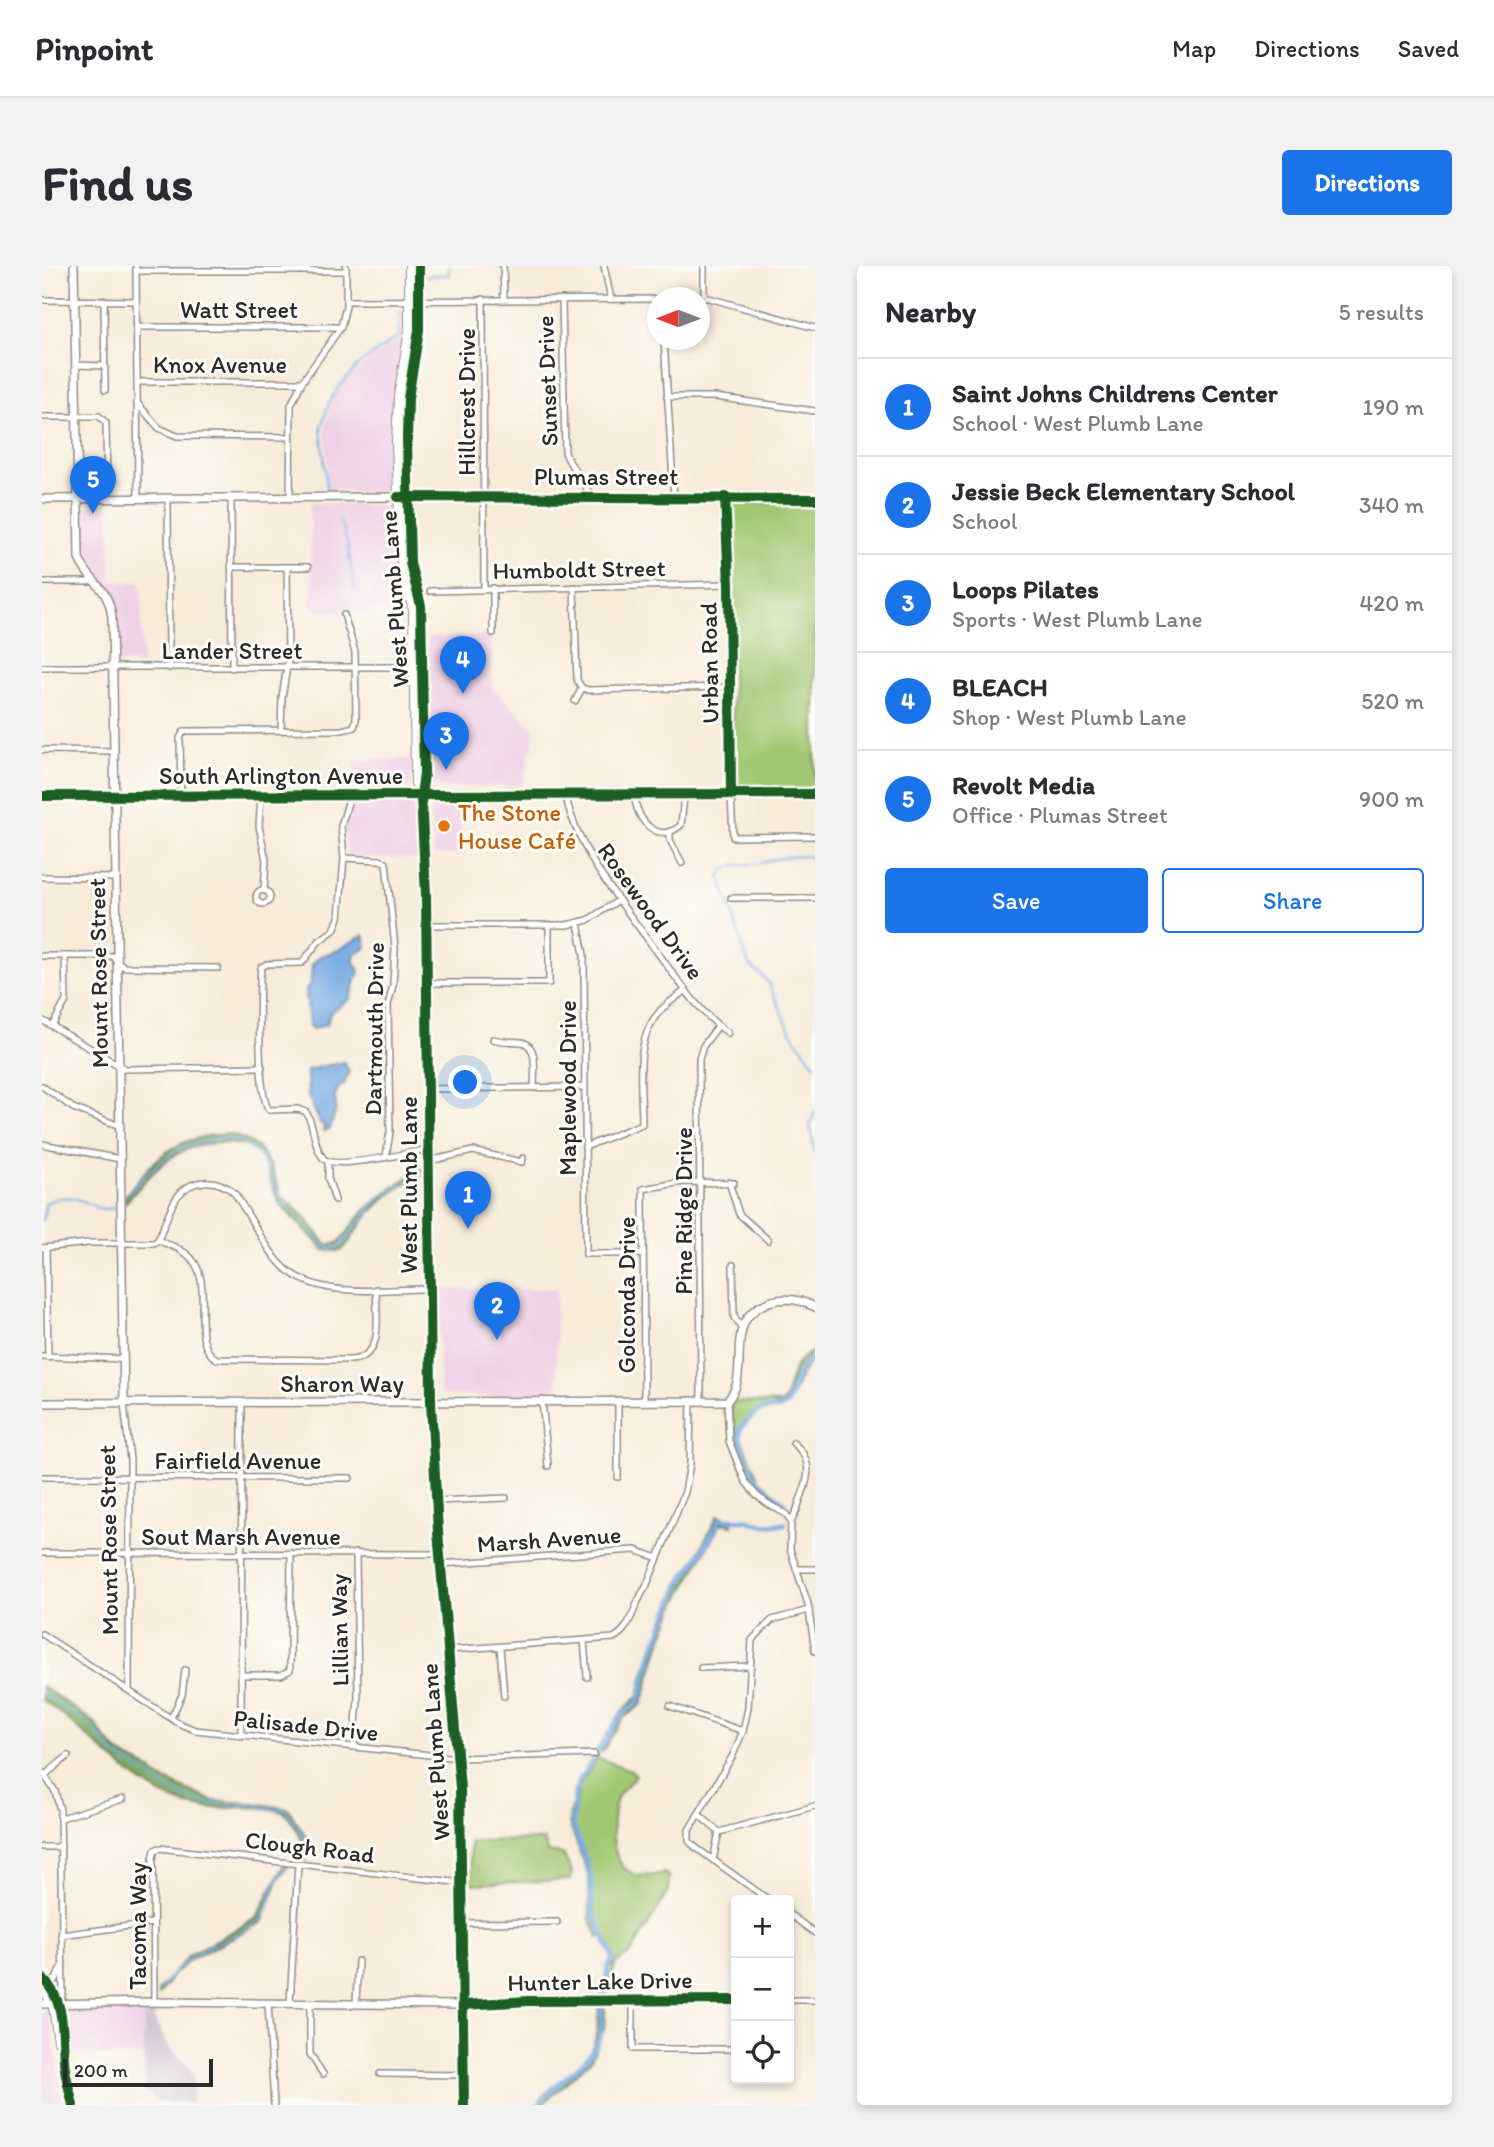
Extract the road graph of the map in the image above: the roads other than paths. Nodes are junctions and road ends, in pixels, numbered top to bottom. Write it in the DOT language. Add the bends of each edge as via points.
graph roads {
  1 [pos="74,266"];
  2 [pos="409,266"];
  3 [pos="419,266"];
  4 [pos="503,266"];
  5 [pos="604,266"];
  6 [pos="704,266"];
  7 [pos="346,268"];
  8 [pos="136,269"];
  9 [pos="703,287"];
  10 [pos="483,299"];
  11 [pos="504,299"];
  12 [pos="562,299"];
  13 [pos="611,299"];
  14 [pos="647,299"];
  15 [pos="42,300"];
  16 [pos="75,300"];
  17 [pos="104,300"];
  18 [pos="136,300"];
  19 [pos="420,300"];
  20 [pos="710,300"];
  21 [pos="346,301"];
  22 [pos="409,301"];
  23 [pos="136,327"];
  24 [pos="341,327"];
  25 [pos="815,328"];
  26 [pos="665,350"];
  27 [pos="76,365"];
  28 [pos="105,366"];
  29 [pos="137,382"];
  30 [pos="302,382"];
  31 [pos="105,390"];
  32 [pos="667,397"];
  33 [pos="137,403"];
  34 [pos="815,411"];
  35 [pos="77,416"];
  36 [pos="42,417"];
  37 [pos="289,437"];
  38 [pos="398,497"];
  39 [pos="589,497"];
  40 [pos="674,497"];
  41 [pos="725,497"];
  42 [pos="290,498"];
  43 [pos="408,498"];
  44 [pos="484,498"];
  45 [pos="735,498"];
  46 [pos="42,499"];
  47 [pos="78,499"];
  48 [pos="107,499"];
  49 [pos="138,499"];
  50 [pos="167,499"];
  51 [pos="231,499"];
  52 [pos="815,499"];
  53 [pos="727,531"];
  54 [pos="232,567"];
  55 [pos="286,567"];
  56 [pos="308,567"];
  57 [pos="94,579"];
  58 [pos="42,582"];
  59 [pos="729,584"];
  60 [pos="574,587"];
  61 [pos="484,588"];
  62 [pos="493,588"];
  63 [pos="430,591"];
  64 [pos="344,615"];
  65 [pos="493,633"];
  66 [pos="42,667"];
  67 [pos="112,667"];
  68 [pos="287,667"];
  69 [pos="356,667"];
  70 [pos="417,667"];
  71 [pos="169,668"];
  72 [pos="232,668"];
  73 [pos="730,687"];
  74 [pos="582,688"];
  75 [pos="575,701"];
  76 [pos="281,730"];
  77 [pos="42,750"];
  78 [pos="113,751"];
  79 [pos="815,794"];
  80 [pos="565,795"];
  81 [pos="731,795"];
  82 [pos="42,796"];
  83 [pos="114,796"];
  84 [pos="181,796"];
  85 [pos="261,796"];
  86 [pos="350,796"];
  87 [pos="421,796"];
  88 [pos="635,796"];
  89 [pos="684,796"];
  90 [pos="670,831"];
  91 [pos="815,836"];
  92 [pos="344,858"];
  93 [pos="682,863"];
  94 [pos="42,877"];
  95 [pos="116,878"];
  96 [pos="264,891"];
  97 [pos="732,898"];
  98 [pos="815,898"];
  99 [pos="619,900"];
  100 [pos="578,923"];
  101 [pos="426,925"];
  102 [pos="549,925"];
  103 [pos="42,956"];
  104 [pos="65,956"];
  105 [pos="118,962"];
  106 [pos="218,968"];
  107 [pos="427,984"];
  108 [pos="686,990"];
  109 [pos="42,1020"];
  110 [pos="52,1026"];
  111 [pos="718,1026"];
  112 [pos="728,1033"];
  113 [pos="493,1039"];
  114 [pos="119,1066"];
  115 [pos="261,1067"];
  116 [pos="42,1086"];
  117 [pos="534,1087"];
  118 [pos="584,1087"];
  119 [pos="428,1089"];
  120 [pos="120,1126"];
  121 [pos="42,1144"];
  122 [pos="585,1147"];
  123 [pos="429,1149"];
  124 [pos="386,1156"];
  125 [pos="523,1158"];
  126 [pos="120,1159"];
  127 [pos="328,1161"];
  128 [pos="429,1161"];
  129 [pos="700,1182"];
  130 [pos="335,1200"];
  131 [pos="159,1240"];
  132 [pos="768,1240"];
  133 [pos="121,1243"];
  134 [pos="44,1248"];
  135 [pos="643,1254"];
  136 [pos="733,1265"];
  137 [pos="376,1289"];
  138 [pos="430,1289"];
  139 [pos="815,1307"];
  140 [pos="742,1329"];
  141 [pos="45,1357"];
  142 [pos="124,1359"];
  143 [pos="542,1400"];
  144 [pos="618,1400"];
  145 [pos="644,1400"];
  146 [pos="691,1400"];
  147 [pos="701,1400"];
  148 [pos="727,1401"];
  149 [pos="430,1402"];
  150 [pos="42,1403"];
  151 [pos="124,1403"];
  152 [pos="242,1403"];
  153 [pos="793,1443"];
  154 [pos="548,1466"];
  155 [pos="42,1477"];
  156 [pos="618,1477"];
  157 [pos="130,1478"];
  158 [pos="242,1478"];
  159 [pos="350,1478"];
  160 [pos="506,1498"];
  161 [pos="436,1501"];
  162 [pos="791,1522"];
  163 [pos="42,1553"];
  164 [pos="130,1553"];
  165 [pos="291,1553"];
  166 [pos="356,1553"];
  167 [pos="242,1554"];
  168 [pos="440,1554"];
  169 [pos="658,1558"];
  170 [pos="441,1564"];
  171 [pos="796,1569"];
  172 [pos="815,1569"];
  173 [pos="809,1610"];
  174 [pos="42,1634"];
  175 [pos="584,1641"];
  176 [pos="500,1647"];
  177 [pos="449,1650"];
  178 [pos="815,1651"];
  179 [pos="749,1666"];
  180 [pos="701,1668"];
  181 [pos="185,1670"];
  182 [pos="242,1675"];
  183 [pos="587,1677"];
  184 [pos="129,1690"];
  185 [pos="504,1696"];
  186 [pos="670,1706"];
  187 [pos="171,1718"];
  188 [pos="743,1731"];
  189 [pos="242,1736"];
  190 [pos="354,1747"];
  191 [pos="594,1754"];
  192 [pos="68,1756"];
  193 [pos="458,1758"];
  194 [pos="44,1774"];
  195 [pos="123,1799"];
  196 [pos="815,1806"];
  197 [pos="698,1814"];
  198 [pos="61,1818"];
  199 [pos="719,1832"];
  200 [pos="42,1847"];
  201 [pos="61,1847"];
  202 [pos="155,1850"];
  203 [pos="713,1860"];
  204 [pos="298,1864"];
  205 [pos="463,1883"];
  206 [pos="762,1895"];
  207 [pos="794,1918"];
  208 [pos="557,1922"];
  209 [pos="153,1923"];
  210 [pos="463,1923"];
  211 [pos="815,1933"];
  212 [pos="61,1935"];
  213 [pos="358,1961"];
  214 [pos="61,1966"];
  215 [pos="43,1987"];
  216 [pos="633,2000"];
  217 [pos="731,2000"];
  218 [pos="794,2000"];
  219 [pos="815,2000"];
  220 [pos="154,2002"];
  221 [pos="268,2003"];
  222 [pos="290,2003"];
  223 [pos="42,2004"];
  224 [pos="55,2004"];
  225 [pos="310,2004"];
  226 [pos="356,2004"];
  227 [pos="464,2005"];
  228 [pos="731,2049"];
  229 [pos="323,2074"];
  230 [pos="380,2074"];
  231 [pos="464,2075"];
  232 [pos="73,2105"];
  233 [pos="274,2105"];
  234 [pos="464,2105"];
  1 -- 16 [label="street, Mount Rose Street"];
  2 -- 22 [label="main road, West Plumb Lane"];
  3 -- 19 [label="main road, West Plumb Lane"];
  4 -- 11 [label="street"];
  5 -- 13 [label="street"];
  6 -- 9 [label="street"];
  7 -- 8 [label="street"];
  7 -- 21 [label="street"];
  8 -- 18 [label="street"];
  10 -- 11 [label="street"];
  10 -- 19 [label="street"];
  10 -- 44 [label="street, Hillcrest Drive"];
  11 -- 12 [label="street"];
  12 -- 13 [label="street"];
  12 -- 39 [label="street, Sunset Drive" via="565,452"];
  13 -- 14 [label="street"];
  15 -- 16 [label="street"];
  16 -- 17 [label="street"];
  16 -- 27 [label="street, Mount Rose Street"];
  17 -- 18 [label="street"];
  17 -- 28 [label="street"];
  18 -- 23 [label="street"];
  19 -- 22 [label="street"];
  19 -- 43 [label="main road, West Plumb Lane" via="408,398"];
  20 -- 25 [label="street"];
  21 -- 22 [label="street"];
  21 -- 24 [label="street"];
  22 -- 38 [label="main road, West Plumb Lane" via="397,409"];
  23 -- 24 [label="street, Watt Street"];
  23 -- 29 [label="street"];
  24 -- 30 [label="street"];
  26 -- 32 [label="street"];
  27 -- 28 [label="street"];
  27 -- 35 [label="street, Mount Rose Street"];
  28 -- 31 [label="street"];
  29 -- 30 [label="street, Knox Avenue"];
  29 -- 33 [label="street"];
  30 -- 37 [label="street" via="291,405"];
  32 -- 34 [label="street" via="715,397"];
  32 -- 40 [label="street"];
  33 -- 37 [label="street" via="159,428 177,436"];
  33 -- 49 [label="street"];
  35 -- 36 [label="street"];
  35 -- 47 [label="street, Mount Rose Street"];
  35 -- 48 [label="street" via="99,416 106,423"];
  37 -- 42 [label="street"];
  38 -- 42 [label="street, Plumas Street"];
  38 -- 43 [label="main road, Plumas Street"];
  38 -- 70 [label="main road, West Plumb Lane" via="401,565 413,610"];
  39 -- 40 [label="main road, Plumas Street"];
  39 -- 44 [label="main road, Plumas Street"];
  40 -- 41 [label="main road, Plumas Street"];
  41 -- 45 [label="main road, Plumas Street"];
  41 -- 53 [label="street, Urban Road"];
  42 -- 51 [label="street, Plumas Street"];
  43 -- 44 [label="main road, Plumas Street"];
  43 -- 70 [label="main road, West Plumb Lane" via="410,563 420,601"];
  44 -- 61 [label="street, Hillcrest Drive"];
  45 -- 52 [label="main road, Plumas Street"];
  45 -- 53 [label="street, Urban Road"];
  46 -- 47 [label="street, Plumas Street"];
  47 -- 48 [label="street, Plumas Street"];
  47 -- 57 [label="street, Mount Rose Street" via="79,558"];
  48 -- 49 [label="street, Plumas Street"];
  49 -- 50 [label="street, Plumas Street"];
  50 -- 51 [label="street, Plumas Street"];
  50 -- 71 [label="street"];
  51 -- 54 [label="street"];
  53 -- 59 [label="street, Urban Road"];
  54 -- 55 [label="street"];
  54 -- 72 [label="street"];
  55 -- 56 [label="street"];
  55 -- 68 [label="street"];
  57 -- 58 [label="street"];
  57 -- 67 [label="street, Mount Rose Street" via="110,605"];
  59 -- 60 [label="street, Humboldt Street"];
  59 -- 73 [label="street, Urban Road"];
  60 -- 62 [label="street, Humboldt Street"];
  60 -- 74 [label="street" via="577,680"];
  61 -- 62 [label="street, Humboldt Street"];
  61 -- 63 [label="street, Humboldt Street"];
  62 -- 65 [label="street"];
  64 -- 69 [label="street"];
  66 -- 67 [label="street, Lander Street"];
  67 -- 71 [label="street, Lander Street"];
  67 -- 78 [label="street, Mount Rose Street"];
  68 -- 69 [label="street, Lander Street"];
  68 -- 72 [label="street, Lander Street"];
  68 -- 76 [label="street"];
  69 -- 70 [label="street, Lander Street"];
  69 -- 76 [label="street" via="354,727"];
  70 -- 87 [label="main road, West Plumb Lane" via="424,774"];
  71 -- 72 [label="street, Lander Street"];
  73 -- 74 [label="street"];
  73 -- 81 [label="street, Urban Road"];
  74 -- 75 [label="street"];
  76 -- 84 [label="street" via="182,732"];
  77 -- 78 [label="street"];
  78 -- 83 [label="street, Mount Rose Street"];
  79 -- 81 [label="street, South Arlington Avenue"];
  80 -- 87 [label="street, South Arlington Avenue"];
  80 -- 88 [label="street, South Arlington Avenue"];
  80 -- 99 [label="street, Rosewood Drive" via="586,854"];
  81 -- 89 [label="street, South Arlington Avenue"];
  81 -- 91 [label="street, Urban Road" via="733,836"];
  82 -- 83 [label="main road, South Arlington Avenue"];
  83 -- 84 [label="main road, South Arlington Avenue"];
  83 -- 95 [label="street, Mount Rose Street"];
  84 -- 85 [label="main road, South Arlington Avenue"];
  85 -- 86 [label="main road, South Arlington Avenue"];
  85 -- 96 [label="street"];
  86 -- 87 [label="main road, South Arlington Avenue"];
  86 -- 92 [label="street, Dartmouth Drive" via="341,826"];
  87 -- 101 [label="main road, West Plumb Lane"];
  88 -- 89 [label="street, South Arlington Avenue"];
  88 -- 90 [label="street" via="642,820 657,831"];
  89 -- 90 [label="street" via="682,821"];
  90 -- 93 [label="street"];
  92 -- 115 [label="street, Dartmouth Drive" via="334,930 302,963 261,967"];
  92 -- 124 [label="street, Dartmouth Drive" via="380,860 388,865 395,947 388,1005 390,1132"];
  94 -- 95 [label="street"];
  95 -- 105 [label="street, Mount Rose Street"];
  97 -- 98 [label="street"];
  99 -- 100 [label="street"];
  99 -- 108 [label="street, Rosewood Drive"];
  100 -- 102 [label="street"];
  100 -- 118 [label="street, Maplewood Drive" via="584,955"];
  101 -- 102 [label="street"];
  101 -- 107 [label="main road, West Plumb Lane"];
  102 -- 107 [label="street" via="549,983"];
  103 -- 104 [label="street"];
  104 -- 105 [label="street" via="112,956"];
  104 -- 110 [label="street" via="66,1001"];
  105 -- 106 [label="street" via="124,967"];
  105 -- 114 [label="street, Mount Rose Street"];
  107 -- 119 [label="main road, West Plumb Lane"];
  108 -- 111 [label="street, Rosewood Drive"];
  108 -- 122 [label="street" via="659,1012 646,1034 642,1124"];
  109 -- 110 [label="street"];
  110 -- 114 [label="street"];
  111 -- 112 [label="street, Rosewood Drive"];
  111 -- 129 [label="street, Pine Ridge Drive" via="699,1059"];
  113 -- 117 [label="street" via="530,1046"];
  114 -- 115 [label="street"];
  114 -- 120 [label="street, Mount Rose Street"];
  115 -- 127 [label="street, Dartmouth Drive" via="266,1107 306,1112"];
  116 -- 120 [label="street" via="72,1108"];
  117 -- 118 [label="street"];
  117 -- 119 [label="street"];
  118 -- 122 [label="street, Maplewood Drive"];
  119 -- 123 [label="main road, West Plumb Lane"];
  120 -- 126 [label="street, Mount Rose Street"];
  121 -- 126 [label="street"];
  122 -- 135 [label="street, Maplewood Drive" via="586,1254"];
  123 -- 124 [label="street"];
  123 -- 128 [label="main road, West Plumb Lane"];
  124 -- 127 [label="street"];
  125 -- 128 [label="street" via="522,1162 473,1151"];
  126 -- 133 [label="street, Mount Rose Street"];
  127 -- 130 [label="street, Dartmouth Drive"];
  128 -- 138 [label="main road, West Plumb Lane"];
  129 -- 132 [label="street" via="732,1182 739,1214"];
  129 -- 135 [label="street, Golconda Drive" via="642,1189"];
  129 -- 147 [label="street, Pine Ridge Drive"];
  131 -- 133 [label="street"];
  131 -- 137 [label="street" via="183,1190 216,1182 235,1194 278,1260 299,1279 327,1288"];
  131 -- 137 [label="street" via="185,1252 200,1272 204,1341 217,1359 365,1357 376,1338"];
  133 -- 134 [label="street"];
  133 -- 142 [label="street, Mount Rose Street"];
  134 -- 141 [label="street"];
  135 -- 145 [label="street, Golconda Drive"];
  136 -- 140 [label="street" via="734,1317"];
  137 -- 138 [label="street"];
  138 -- 149 [label="main road, West Plumb Lane"];
  139 -- 140 [label="street" via="795,1300 771,1302 755,1311"];
  140 -- 148 [label="street" via="737,1384"];
  141 -- 142 [label="street"];
  142 -- 151 [label="street, Mount Rose Street"];
  143 -- 144 [label="street, Sharon Way"];
  143 -- 149 [label="street, Sharon Way"];
  143 -- 154 [label="street"];
  144 -- 145 [label="street, Sharon Way"];
  144 -- 156 [label="street"];
  145 -- 146 [label="street, Sharon Way"];
  146 -- 147 [label="street, Sharon Way"];
  146 -- 169 [label="street" via="688,1478"];
  147 -- 148 [label="street, Sharon Way"];
  148 -- 162 [label="street" via="729,1441 746,1481 756,1495"];
  149 -- 152 [label="street, Sharon Way"];
  149 -- 161 [label="main road, West Plumb Lane"];
  150 -- 151 [label="street, Sharon Way"];
  151 -- 152 [label="street, Sharon Way"];
  151 -- 157 [label="street, Mount Rose Street"];
  152 -- 158 [label="street"];
  153 -- 162 [label="street" via="807,1460 808,1478"];
  155 -- 157 [label="street, Fairfield Avenue"];
  157 -- 158 [label="street, Fairfield Avenue"];
  157 -- 164 [label="street, Mount Rose Street"];
  158 -- 159 [label="street, Fairfield Avenue"];
  158 -- 167 [label="street"];
  160 -- 161 [label="street"];
  161 -- 168 [label="main road, West Plumb Lane"];
  162 -- 171 [label="street" via="790,1549"];
  163 -- 164 [label="street, Sout Marsh Avenue"];
  164 -- 167 [label="street, Sout Marsh Avenue"];
  164 -- 184 [label="street, Mount Rose Street"];
  165 -- 166 [label="street, Sout Marsh Avenue"];
  165 -- 167 [label="street, Sout Marsh Avenue"];
  165 -- 182 [label="street" via="290,1670 281,1675"];
  166 -- 168 [label="street, Sout Marsh Avenue"];
  166 -- 190 [label="street, Lillian Way" via="358,1700"];
  167 -- 182 [label="street"];
  168 -- 170 [label="main road, West Plumb Lane"];
  169 -- 170 [label="street, Marsh Avenue" via="635,1550"];
  169 -- 175 [label="street" via="621,1634"];
  170 -- 177 [label="main road, West Plumb Lane"];
  171 -- 172 [label="street"];
  171 -- 173 [label="street"];
  173 -- 178 [label="street"];
  173 -- 179 [label="street" via="767,1624 752,1640"];
  174 -- 184 [label="street, Palisade Drive"];
  175 -- 176 [label="street"];
  175 -- 183 [label="street"];
  176 -- 177 [label="street"];
  176 -- 185 [label="street"];
  177 -- 193 [label="main road, West Plumb Lane"];
  179 -- 180 [label="street"];
  179 -- 188 [label="street"];
  181 -- 187 [label="street" via="182,1695"];
  182 -- 189 [label="street"];
  184 -- 187 [label="street, Palisade Drive"];
  186 -- 188 [label="street"];
  187 -- 189 [label="street, Palisade Drive" via="195,1730"];
  188 -- 197 [label="street"];
  189 -- 190 [label="street, Palisade Drive"];
  190 -- 193 [label="street, Palisade Drive"];
  191 -- 193 [label="street, Palisade Drive"];
  192 -- 194 [label="street"];
  193 -- 205 [label="main road, West Plumb Lane"];
  194 -- 198 [label="street" via="57,1796"];
  195 -- 198 [label="street"];
  196 -- 199 [label="street"];
  197 -- 199 [label="street"];
  197 -- 203 [label="street" via="689,1830 690,1841"];
  198 -- 201 [label="street"];
  199 -- 203 [label="street"];
  200 -- 201 [label="street"];
  201 -- 212 [label="street"];
  202 -- 204 [label="street, Clough Road"];
  202 -- 209 [label="street, Tacoma Way"];
  203 -- 206 [label="street"];
  204 -- 205 [label="street, Clough Road"];
  204 -- 222 [label="street"];
  205 -- 210 [label="main road, West Plumb Lane"];
  207 -- 211 [label="street"];
  208 -- 210 [label="street"];
  209 -- 212 [label="street"];
  209 -- 220 [label="street, Tacoma Way"];
  210 -- 227 [label="main road, West Plumb Lane"];
  212 -- 214 [label="street"];
  213 -- 226 [label="street"];
  214 -- 215 [label="street" via="57,1978"];
  214 -- 224 [label="street" via="62,1996"];
  215 -- 224 [label="main road"];
  216 -- 217 [label="street, Hunter Lake Drive"];
  216 -- 227 [label="street, Hunter Lake Drive"];
  216 -- 228 [label="street" via="633,2049"];
  218 -- 219 [label="street"];
  220 -- 221 [label="street, Hunter Lake Drive"];
  220 -- 224 [label="street, Hunter Lake Drive"];
  221 -- 222 [label="street, Hunter Lake Drive"];
  221 -- 233 [label="street"];
  222 -- 225 [label="street, Hunter Lake Drive"];
  223 -- 224 [label="street, Hunter Lake Drive"];
  224 -- 232 [label="main road"];
  225 -- 226 [label="street, Hunter Lake Drive"];
  225 -- 229 [label="street" via="310,2054"];
  226 -- 227 [label="street, Hunter Lake Drive"];
  227 -- 231 [label="main road, West Plumb Lane"];
  230 -- 231 [label="street"];
  231 -- 234 [label="main road, West Plumb Lane"];
}
